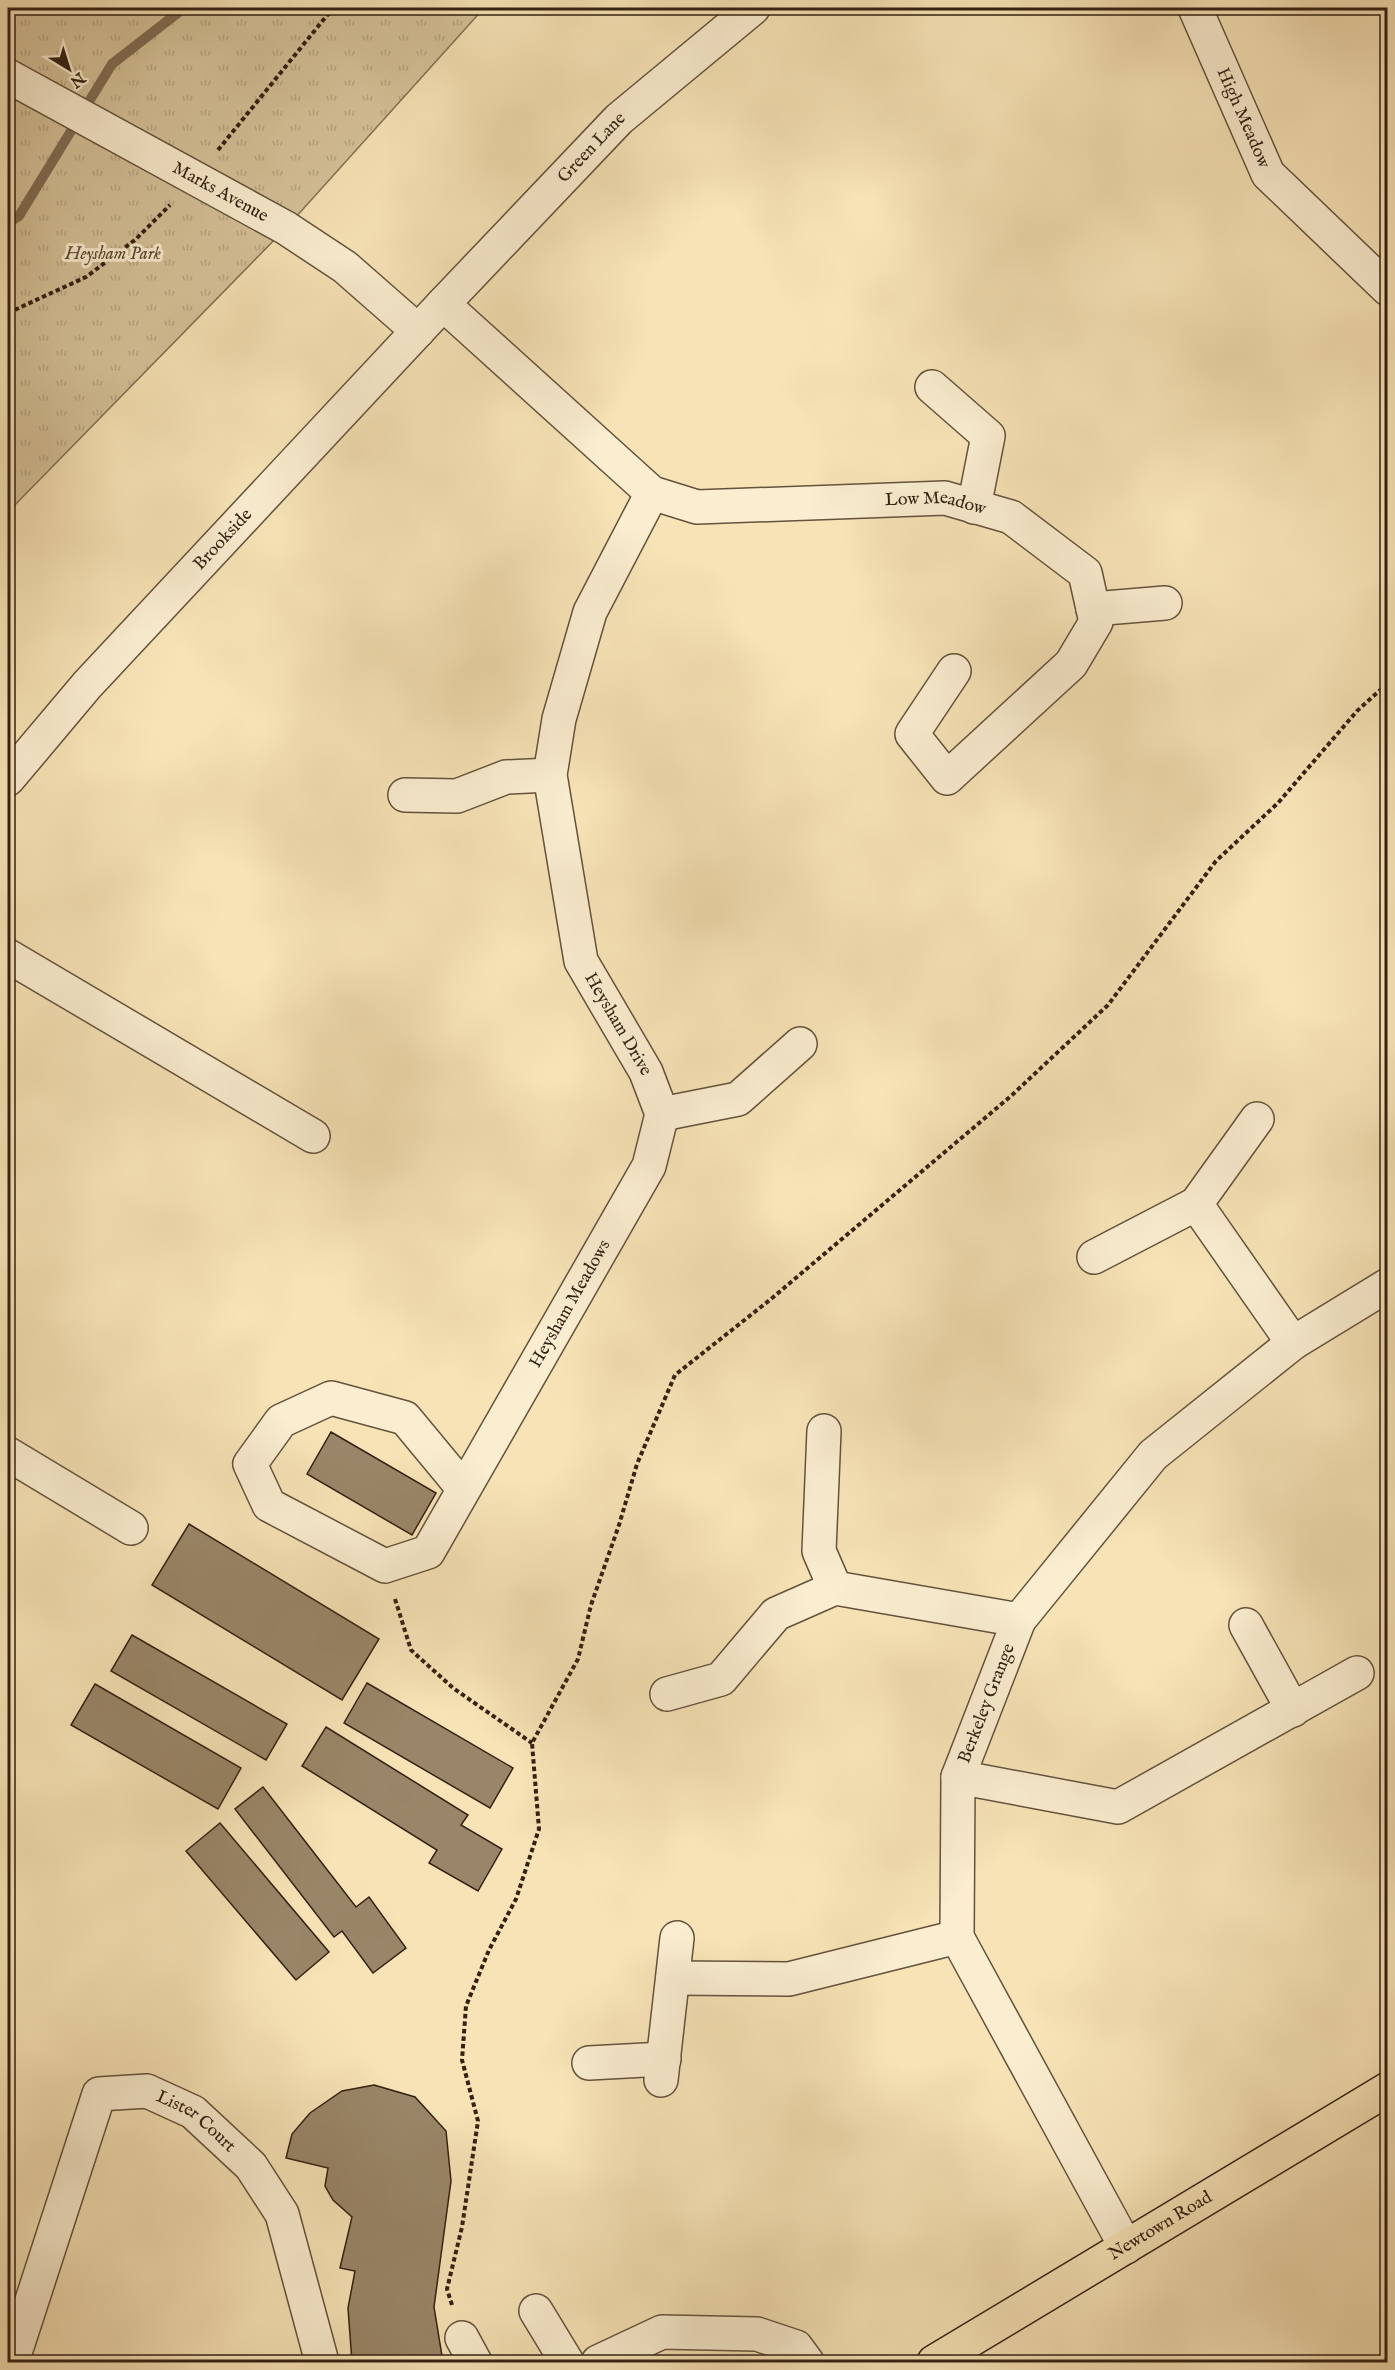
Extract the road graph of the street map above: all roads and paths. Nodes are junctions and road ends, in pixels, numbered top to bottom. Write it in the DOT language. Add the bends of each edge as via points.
graph roads {
  1 [pos="333,8"];
  2 [pos="753,8"];
  3 [pos="1195,8"];
  4 [pos="8,76"];
  5 [pos="196,177"];
  6 [pos="1388,290"];
  7 [pos="443,304"];
  8 [pos="8,313"];
  9 [pos="418,331"];
  10 [pos="932,387"];
  11 [pos="652,493"];
  12 [pos="974,507"];
  13 [pos="1165,603"];
  14 [pos="1093,609"];
  15 [pos="954,671"];
  16 [pos="550,775"];
  17 [pos="8,779"];
  18 [pos="405,795"];
  19 [pos="8,957"];
  20 [pos="800,1044"];
  21 [pos="662,1114"];
  22 [pos="1257,1119"];
  23 [pos="313,1136"];
  24 [pos="1196,1204"];
  25 [pos="1094,1257"];
  26 [pos="1388,1285"];
  27 [pos="1293,1343"];
  28 [pos="824,1431"];
  29 [pos="8,1454"];
  30 [pos="463,1488"];
  31 [pos="131,1528"];
  32 [pos="385,1566"];
  33 [pos="835,1588"];
  34 [pos="1019,1620"];
  35 [pos="1246,1625"];
  36 [pos="1357,1673"];
  37 [pos="667,1694"];
  38 [pos="1293,1710"];
  39 [pos="532,1743"];
  40 [pos="958,1778"];
  41 [pos="957,1937"];
  42 [pos="677,1938"];
  43 [pos="673,1978"];
  44 [pos="589,2063"];
  45 [pos="1388,2089"];
  46 [pos="1126,2247"];
  47 [pos="536,2311"];
  48 [pos="12,2362"];
  49 [pos="322,2362"];
  50 [pos="567,2362"];
  51 [pos="598,2362"];
  52 [pos="807,2362"];
  53 [pos="934,2362"];
  1 -- 5 [label="path"];
  2 -- 7 [label="street, Green Lane" via="619,120"];
  3 -- 6 [label="street, High Meadow" via="1268,174"];
  4 -- 5 [label="street, Marks Avenue"];
  5 -- 8 [label="path" via="135,240 86,277"];
  5 -- 9 [label="street, Marks Avenue" via="345,267"];
  7 -- 9 [label="street, Brookside"];
  7 -- 11 [label="street, Low Meadow"];
  9 -- 17 [label="street, Brookside" via="87,684"];
  10 -- 12 [label="street" via="988,436"];
  11 -- 12 [label="street, Low Meadow" via="698,507 945,498"];
  11 -- 16 [label="street, Heysham Drive" via="590,612 560,719"];
  12 -- 14 [label="street, Low Meadow" via="1011,517 1085,573"];
  13 -- 14 [label="street"];
  14 -- 15 [label="street, Low Meadow" via="1096,622 1071,664 947,778 912,734"];
  16 -- 18 [label="street" via="506,777 457,796"];
  16 -- 21 [label="street, Heysham Drive" via="581,961 646,1072"];
  19 -- 23 [label="street"];
  20 -- 21 [label="street" via="738,1099"];
  21 -- 30 [label="street, Heysham Meadows" via="649,1166"];
  22 -- 24 [label="street"];
  24 -- 25 [label="street"];
  24 -- 27 [label="street"];
  26 -- 27 [label="street, Berkeley Grange"];
  27 -- 34 [label="street, Berkeley Grange" via="1153,1455"];
  28 -- 33 [label="street" via="819,1551"];
  29 -- 31 [label="street"];
  30 -- 32 [label="street, Heysham Meadows" via="428,1551"];
  30 -- 32 [label="street" via="405,1418 331,1398 281,1421 250,1464 269,1505"];
  32 -- 39 [label="path" via="411,1650 453,1688"];
  33 -- 34 [label="street"];
  33 -- 37 [label="street" via="776,1614 721,1680"];
  34 -- 40 [label="street, Berkeley Grange"];
  35 -- 38 [label="street"];
  36 -- 38 [label="street"];
  38 -- 40 [label="street" via="1118,1807"];
  40 -- 41 [label="street, Berkeley Grange"];
  41 -- 43 [label="street" via="789,1979"];
  41 -- 46 [label="street, Berkeley Grange"];
  42 -- 43 [label="street"];
  43 -- 44 [label="street" via="663,2070"];
  45 -- 46 [label="main road, Newtown Road"];
  46 -- 53 [label="main road, Newtown Road"];
  47 -- 50 [label="street"];
  48 -- 49 [label="street, Lister Court" via="99,2094 147,2091 193,2112 251,2166 282,2214"];
  51 -- 52 [label="street" via="662,2332 758,2334 796,2347"];
}
